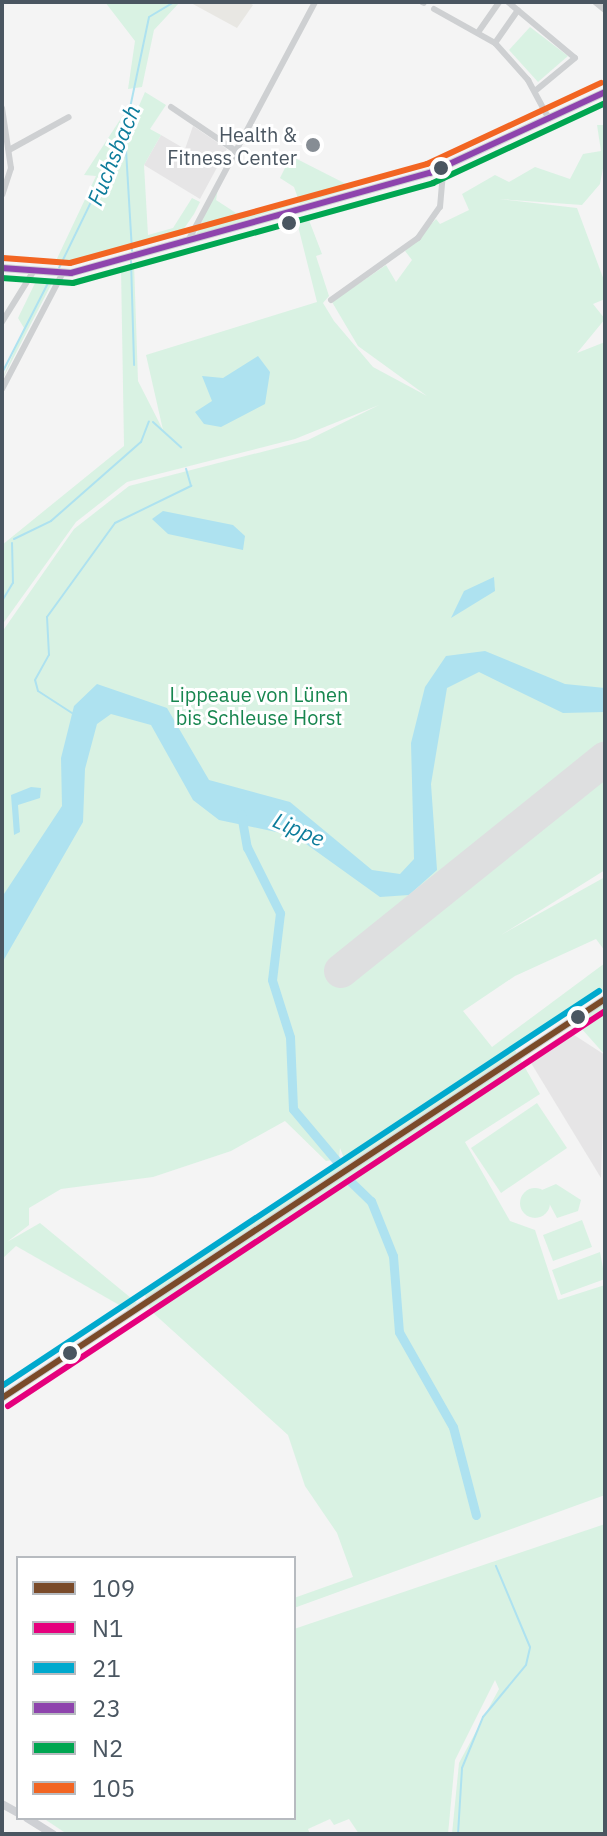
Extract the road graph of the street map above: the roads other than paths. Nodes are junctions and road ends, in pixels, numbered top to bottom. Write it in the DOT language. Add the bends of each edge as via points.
graph roads {
  1 [pos="315,2"];
  2 [pos="499,2"];
  3 [pos="508,2"];
  4 [pos="595,2"];
  5 [pos="434,9"];
  6 [pos="518,10"];
  7 [pos="605,10"];
  8 [pos="479,31"];
  9 [pos="495,43"];
  10 [pos="535,91"];
  11 [pos="605,92"];
  12 [pos="171,107"];
  13 [pos="2,108"];
  14 [pos="69,117"];
  15 [pos="549,119"];
  16 [pos="3,120"];
  17 [pos="233,149"];
  18 [pos="9,150"];
  19 [pos="443,169"];
  20 [pos="2,195"];
  21 [pos="188,241"];
  22 [pos="2,268"];
  23 [pos="33,272"];
  24 [pos="62,274"];
  25 [pos="331,300"];
  26 [pos="2,322"];
  27 [pos="2,389"];
  28 [pos="605,999"];
  29 [pos="2,1398"];
  30 [pos="30,1820"];
  31 [pos="53,1834"];
  1 -- 17 [label="street"];
  2 -- 8 [label="street"];
  3 -- 6 [label="street"];
  4 -- 7 [label="street"];
  5 -- 8 [label="street"];
  6 -- 9 [label="street"];
  6 -- 10 [label="street" via="575,58"];
  8 -- 9 [label="street"];
  9 -- 10 [label="street"];
  10 -- 15 [label="street"];
  11 -- 15 [label="street"];
  12 -- 17 [label="street"];
  13 -- 16 [label="street"];
  14 -- 18 [label="street"];
  15 -- 19 [label="street"];
  16 -- 18 [label="street"];
  17 -- 21 [label="street"];
  18 -- 20 [label="street"];
  19 -- 21 [label="street"];
  19 -- 25 [label="street" via="440,207 418,238"];
  21 -- 24 [label="street"];
  22 -- 23 [label="street"];
  23 -- 24 [label="street"];
  23 -- 26 [label="street"];
  24 -- 27 [label="street"];
  28 -- 29 [label="street"];
  30 -- 31 [label="street"];
}
